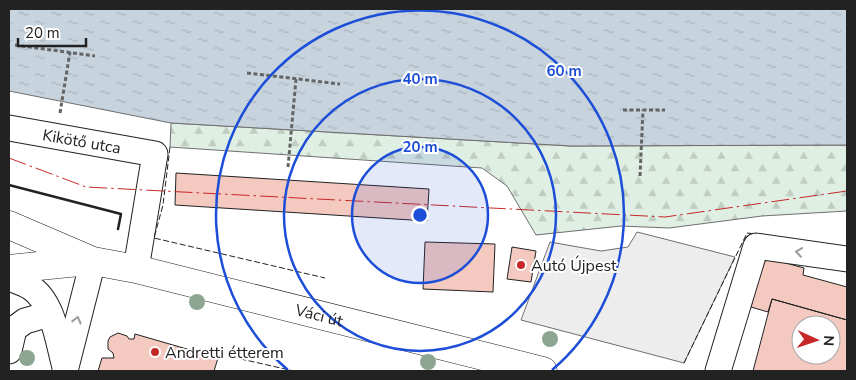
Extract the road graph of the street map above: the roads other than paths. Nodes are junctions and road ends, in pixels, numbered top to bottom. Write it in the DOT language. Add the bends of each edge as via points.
graph roads {
  1 [pos="9,128"];
  2 [pos="17,231"];
  3 [pos="847,258"];
  4 [pos="93,261"];
  5 [pos="9,269"];
  6 [pos="136,269"];
  7 [pos="9,278"];
  8 [pos="49,314"];
  9 [pos="9,351"];
  10 [pos="65,369"];
  11 [pos="543,371"];
  12 [pos="718,371"];
  1 -- 6 [label="street, Kikötő utca" via="155,154"];
  2 -- 4 [label="main road, Váci út"];
  3 -- 12 [label="street, one-way" via="756,246"];
  4 -- 5 [label="main road, Váci út"];
  4 -- 6 [label="main road, Váci út"];
  10 -- 4 [label="street, one-way"];
  6 -- 11 [label="main road, Váci út"];
  7 -- 8 [label="street" via="30,287 40,296"];
  8 -- 9 [label="street" via="25,321 14,329"];
  8 -- 10 [label="street"];
}
